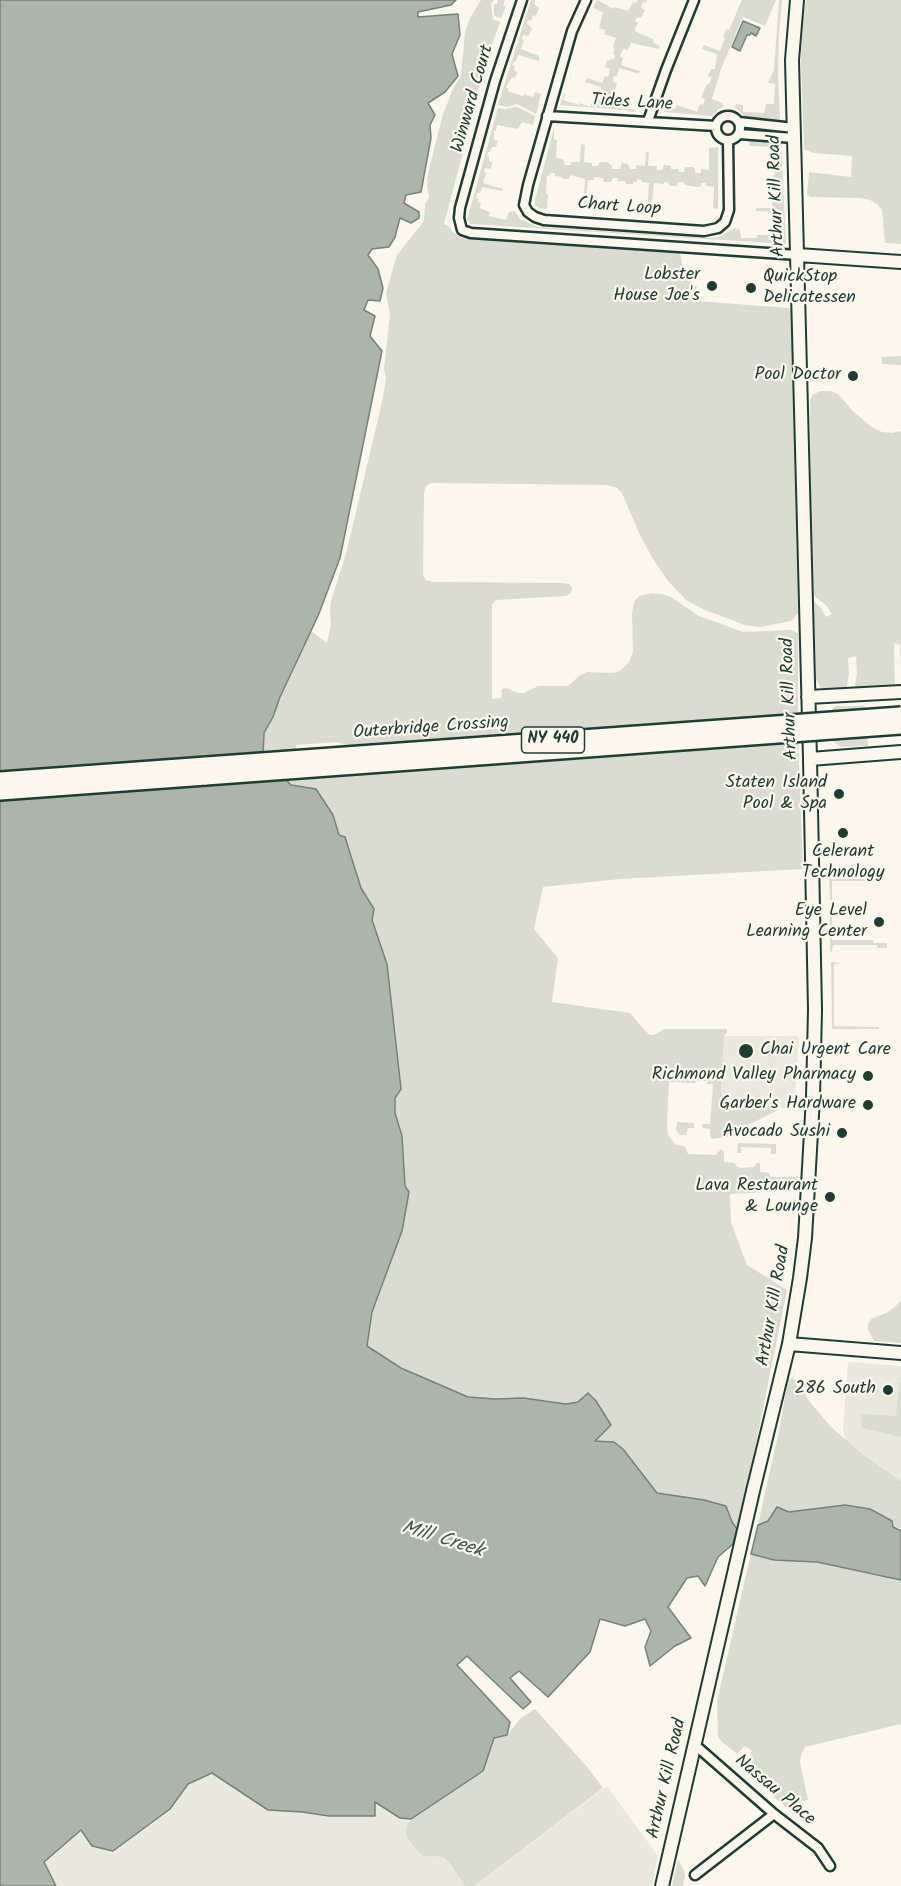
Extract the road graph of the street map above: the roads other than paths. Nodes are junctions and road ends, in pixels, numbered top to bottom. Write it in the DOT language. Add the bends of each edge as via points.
graph roads {
  1 [pos="522,0"];
  2 [pos="586,0"];
  3 [pos="694,0"];
  4 [pos="797,0"];
  5 [pos="547,116"];
  6 [pos="648,121"];
  7 [pos="716,126"];
  8 [pos="739,128"];
  9 [pos="794,133"];
  10 [pos="728,140"];
  11 [pos="798,255"];
  12 [pos="901,262"];
  13 [pos="901,692"];
  14 [pos="808,697"];
  15 [pos="901,715"];
  16 [pos="901,726"];
  17 [pos="901,752"];
  18 [pos="810,759"];
  19 [pos="0,780"];
  20 [pos="0,792"];
  21 [pos="789,1344"];
  22 [pos="901,1353"];
  23 [pos="694,1744"];
  24 [pos="774,1814"];
  25 [pos="830,1866"];
  26 [pos="695,1875"];
  27 [pos="662,1886"];
  1 -- 11 [label="street, Winward Court" via="460,208 462,230"];
  2 -- 5 [label="street" via="572,31"];
  3 -- 6 [label="street"];
  4 -- 9 [label="street, Arthur Kill Road" via="792,60"];
  5 -- 6 [label="street, Tides Lane"];
  5 -- 10 [label="street, Chart Loop" via="524,199 528,212 544,220 704,231 718,228 729,210"];
  6 -- 7 [label="street, Tides Lane"];
  7 -- 8 [label="street, Tides Lane" via="727,116 734,117"];
  7 -- 10 [label="street" via="719,136"];
  8 -- 9 [label="street, Tides Lane"];
  8 -- 9 [label="street, Tides Lane" via="765,124"];
  8 -- 10 [label="street" via="733,139"];
  9 -- 11 [label="street, Arthur Kill Road"];
  11 -- 12 [label="street"];
  11 -- 14 [label="street, Arthur Kill Road"];
  13 -- 14 [label="street"];
  14 -- 18 [label="street, Arthur Kill Road"];
  15 -- 19 [label="highway, Outerbridge Crossing / NY 440, bridge"];
  16 -- 20 [label="highway, Outerbridge Crossing / NY 440, bridge"];
  17 -- 18 [label="street"];
  18 -- 21 [label="street, Arthur Kill Road" via="813,1097 805,1238"];
  21 -- 22 [label="street"];
  21 -- 23 [label="street, Arthur Kill Road"];
  23 -- 24 [label="street, Nassau Place"];
  23 -- 27 [label="street, Arthur Kill Road"];
  24 -- 25 [label="street, Nassau Place" via="818,1848"];
  24 -- 26 [label="street"];
}
